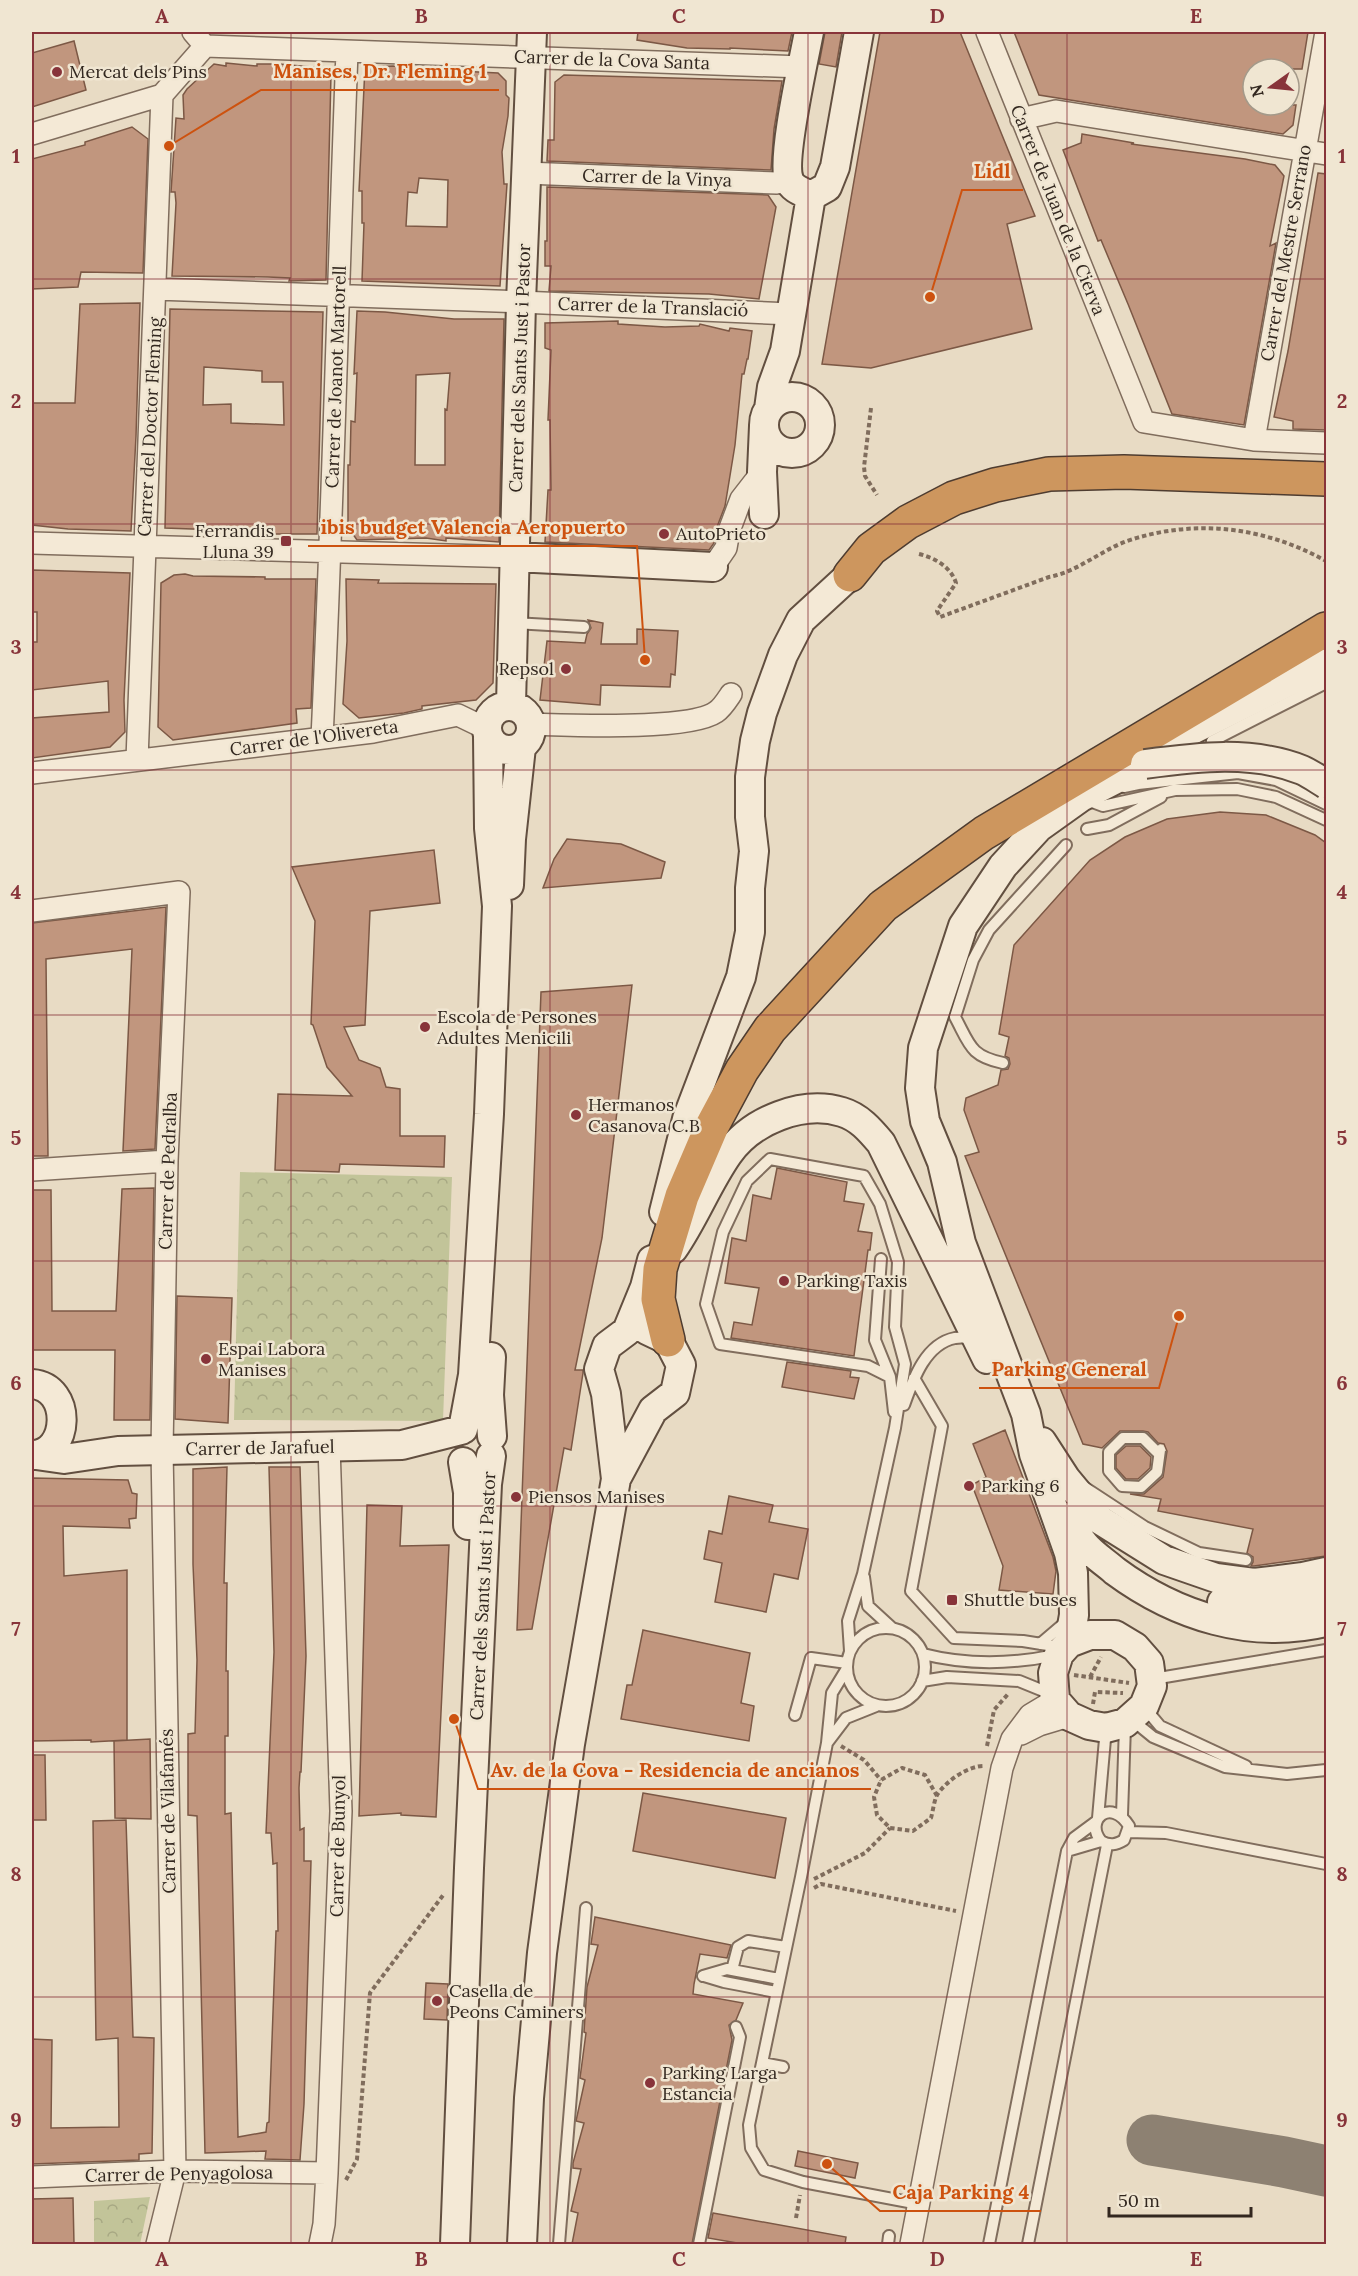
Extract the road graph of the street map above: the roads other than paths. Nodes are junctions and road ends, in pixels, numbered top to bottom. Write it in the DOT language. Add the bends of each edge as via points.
graph roads {
  1 [pos="809,32"];
  2 [pos="859,32"];
  3 [pos="987,32"];
  4 [pos="1326,32"];
  5 [pos="199,39"];
  6 [pos="531,45"];
  7 [pos="347,52"];
  8 [pos="802,67"];
  9 [pos="162,95"];
  10 [pos="1021,119"];
  11 [pos="32,134"];
  12 [pos="1303,151"];
  13 [pos="1326,154"];
  14 [pos="526,173"];
  15 [pos="800,188"];
  16 [pos="156,289"];
  17 [pos="338,296"];
  18 [pos="521,302"];
  19 [pos="791,314"];
  20 [pos="785,351"];
  21 [pos="803,399"];
  22 [pos="766,418"];
  23 [pos="1254,440"];
  24 [pos="1326,443"];
  25 [pos="762,472"];
  26 [pos="1326,479"];
  27 [pos="764,514"];
  28 [pos="32,543"];
  29 [pos="145,547"];
  30 [pos="331,552"];
  31 [pos="515,557"];
  32 [pos="713,567"];
  33 [pos="850,575"];
  34 [pos="513,623"];
  35 [pos="584,627"];
  36 [pos="1326,629"];
  37 [pos="1326,663"];
  38 [pos="1326,683"];
  39 [pos="731,694"];
  40 [pos="521,725"];
  41 [pos="488,732"];
  42 [pos="322,738"];
  43 [pos="1212,741"];
  44 [pos="137,760"];
  45 [pos="1145,764"];
  46 [pos="32,773"];
  47 [pos="1326,784"];
  48 [pos="1175,790"];
  49 [pos="1081,797"];
  50 [pos="1326,804"];
  51 [pos="1326,820"];
  52 [pos="1087,829"];
  53 [pos="1066,845"];
  54 [pos="32,911"];
  55 [pos="1003,1063"];
  56 [pos="167,1161"];
  57 [pos="32,1170"];
  58 [pos="881,1259"];
  59 [pos="660,1269"];
  60 [pos="627,1331"];
  61 [pos="977,1338"];
  62 [pos="668,1340"];
  63 [pos="890,1377"];
  64 [pos="914,1378"];
  65 [pos="1014,1382"];
  66 [pos="32,1384"];
  67 [pos="606,1394"];
  68 [pos="653,1410"];
  69 [pos="63,1426"];
  70 [pos="895,1428"];
  71 [pos="462,1429"];
  72 [pos="402,1445"];
  73 [pos="329,1446"];
  74 [pos="491,1446"];
  75 [pos="1156,1447"];
  76 [pos="162,1450"];
  77 [pos="118,1452"];
  78 [pos="34,1455"];
  79 [pos="462,1461"];
  80 [pos="616,1479"];
  81 [pos="1055,1482"];
  82 [pos="1250,1571"];
  83 [pos="1326,1572"];
  84 [pos="864,1574"];
  85 [pos="1326,1582"];
  86 [pos="1326,1600"];
  87 [pos="1326,1622"];
  88 [pos="892,1628"];
  89 [pos="1058,1647"];
  90 [pos="1326,1650"];
  91 [pos="850,1651"];
  92 [pos="923,1654"];
  93 [pos="847,1667"];
  94 [pos="922,1682"];
  95 [pos="1060,1704"];
  96 [pos="876,1706"];
  97 [pos="1132,1708"];
  98 [pos="795,1715"];
  99 [pos="827,1743"];
  100 [pos="1254,1770"];
  101 [pos="1326,1770"];
  102 [pos="1122,1815"];
  103 [pos="1098,1819"];
  104 [pos="1128,1832"];
  105 [pos="1104,1843"];
  106 [pos="1067,1851"];
  107 [pos="1326,1864"];
  108 [pos="458,1876"];
  109 [pos="586,1908"];
  110 [pos="786,1947"];
  111 [pos="732,1970"];
  112 [pos="779,1979"];
  113 [pos="776,1992"];
  114 [pos="736,2027"];
  115 [pos="762,2063"];
  116 [pos="783,2067"];
  117 [pos="175,2171"];
  118 [pos="327,2173"];
  119 [pos="32,2177"];
  120 [pos="919,2204"];
  121 [pos="157,2244"];
  122 [pos="320,2244"];
  123 [pos="455,2244"];
  124 [pos="522,2244"];
  125 [pos="559,2244"];
  126 [pos="699,2244"];
  127 [pos="911,2244"];
  128 [pos="989,2244"];
  129 [pos="1028,2244"];
  1 -- 8 [label="main road"];
  2 -- 15 [label="main road" via="835,167 827,188"];
  3 -- 10 [label="street, Carrer de Juan de la Cierva"];
  4 -- 12 [label="street, Carrer del Mestre Serrano"];
  5 -- 7 [label="street, Carrer de la Cova Santa"];
  5 -- 9 [label="street"];
  6 -- 7 [label="street, Carrer de la Cova Santa"];
  6 -- 8 [label="street, Carrer de la Cova Santa"];
  6 -- 14 [label="main road, Carrer dels Sants Just i Pastor"];
  7 -- 17 [label="street, Carrer de Joanot Martorell"];
  8 -- 15 [label="main road" via="788,157"];
  9 -- 11 [label="street"];
  9 -- 16 [label="street, Carrer del Doctor Fleming"];
  10 -- 12 [label="street" via="1056,111"];
  10 -- 23 [label="street, Carrer de Juan de la Cierva" via="1144,422"];
  12 -- 13 [label="street"];
  12 -- 23 [label="street, Carrer del Mestre Serrano"];
  14 -- 15 [label="street, Carrer de la Vinya" via="777,183"];
  14 -- 18 [label="main road, Carrer dels Sants Just i Pastor"];
  15 -- 19 [label="main road"];
  16 -- 17 [label="street, Carrer de la Translació"];
  16 -- 29 [label="street, Carrer del Doctor Fleming"];
  17 -- 18 [label="street, Carrer de la Translació"];
  17 -- 30 [label="street, Carrer de Joanot Martorell"];
  18 -- 19 [label="street, Carrer de la Translació"];
  18 -- 31 [label="main road, Carrer dels Sants Just i Pastor"];
  19 -- 20 [label="main road"];
  20 -- 21 [label="main road"];
  20 -- 22 [label="main road"];
  21 -- 22 [label="main road" via="788,397 774,404"];
  21 -- 22 [label="main road" via="819,416 819,432 810,446 794,453 777,448 766,435"];
  22 -- 25 [label="main road"];
  23 -- 24 [label="street"];
  25 -- 27 [label="main road"];
  25 -- 32 [label="street" via="741,499 726,548"];
  26 -- 33 [label="highway" via="1124,472 1049,474 954,498 908,522 871,549"];
  28 -- 29 [label="street"];
  29 -- 30 [label="street"];
  29 -- 44 [label="street, Carrer del Doctor Fleming"];
  30 -- 31 [label="street"];
  30 -- 42 [label="street, Carrer de Joanot Martorell"];
  31 -- 32 [label="main road"];
  31 -- 34 [label="main road, Carrer dels Sants Just i Pastor"];
  33 -- 60 [label="main road" via="801,620 783,655 755,741 750,777 754,851 750,932 741,977 687,1119 645,1287"];
  34 -- 35 [label="lane"];
  34 -- 40 [label="main road, Carrer dels Sants Just i Pastor"];
  36 -- 59 [label="highway" via="984,833 883,906 770,1029 742,1070 712,1126 682,1196"];
  37 -- 45 [label="main road" via="1192,730"];
  38 -- 43 [label="lane"];
  39 -- 40 [label="street" via="716,712 689,721"];
  40 -- 41 [label="main road" via="504,706 491,714"];
  40 -- 41 [label="main road" via="515,749 502,749 492,742"];
  40 -- 74 [label="main road, Carrer dels Sants Just i Pastor" via="511,839 489,1395"];
  41 -- 42 [label="street, Carrer de l'Olivereta" via="458,715"];
  41 -- 71 [label="main road" via="489,828 497,906 473,1375"];
  42 -- 44 [label="street, Carrer de l'Olivereta"];
  44 -- 46 [label="street, Carrer de l'Olivereta"];
  45 -- 47 [label="main road, bridge" via="1196,757 1259,759 1303,770"];
  45 -- 49 [label="main road"];
  48 -- 49 [label="lane" via="1103,806"];
  48 -- 51 [label="lane" via="1237,789 1276,797"];
  48 -- 52 [label="lane" via="1108,825"];
  49 -- 50 [label="lane" via="1138,784 1238,773 1276,780"];
  49 -- 65 [label="main road" via="1040,827 1003,866 963,926 923,1048 920,1088 925,1121 942,1162 961,1243"];
  53 -- 55 [label="lane" via="989,930 973,960 955,1017 972,1049 985,1059"];
  54 -- 56 [label="street, Carrer de Pedralba" via="179,892"];
  56 -- 57 [label="street"];
  56 -- 76 [label="street, Carrer de Pedralba"];
  58 -- 63 [label="lane" via="875,1340"];
  59 -- 61 [label="main road" via="729,1152 754,1128 784,1114 810,1109 843,1112 866,1125 881,1143"];
  59 -- 62 [label="highway" via="658,1299"];
  60 -- 62 [label="main road" via="649,1330"];
  60 -- 67 [label="main road" via="607,1346 599,1370"];
  61 -- 64 [label="lane" via="954,1338 935,1348"];
  61 -- 65 [label="main road" via="988,1360"];
  62 -- 68 [label="main road" via="681,1365 675,1393"];
  63 -- 70 [label="lane"];
  63 -- 70 [label="lane" via="868,1366 720,1344 706,1304 721,1241 747,1181 770,1160 864,1176 880,1204 898,1262 896,1327 905,1364"];
  64 -- 70 [label="lane"];
  64 -- 89 [label="lane" via="942,1426 911,1591 954,1638"];
  65 -- 81 [label="main road" via="1034,1454"];
  66 -- 69 [label="main road" via="41,1385 59,1402"];
  67 -- 68 [label="main road" via="627,1410"];
  67 -- 80 [label="main road"];
  68 -- 80 [label="main road"];
  69 -- 77 [label="main road, Carrer de Jarafuel" via="86,1442"];
  69 -- 78 [label="main road" via="53,1445"];
  70 -- 84 [label="lane"];
  71 -- 72 [label="main road, Carrer de Jarafuel"];
  71 -- 74 [label="main road" via="483,1427"];
  71 -- 79 [label="main road" via="454,1448"];
  72 -- 73 [label="main road, Carrer de Jarafuel"];
  72 -- 79 [label="main road, Carrer de Jarafuel"];
  73 -- 76 [label="main road, Carrer de Jarafuel"];
  73 -- 118 [label="street, Carrer de Bunyol" via="341,1811"];
  74 -- 79 [label="main road" via="481,1464"];
  74 -- 108 [label="main road, Carrer dels Sants Just i Pastor"];
  75 -- 75 [label="lane, bridge" via="1158,1461 1156,1472 1141,1487 1122,1486 1109,1471 1109,1452 1123,1438 1143,1438 1157,1452 1158,1462 1159,1472 1149,1486 1132,1490 1116,1484 1107,1469 1109,1452 1121,1439 1138,1436"];
  76 -- 77 [label="main road, Carrer de Jarafuel"];
  76 -- 117 [label="street, Carrer de Vilafamés"];
  77 -- 78 [label="main road, Carrer de Jarafuel" via="64,1459"];
  79 -- 108 [label="main road, Carrer dels Sants Just i Pastor" via="468,1492"];
  80 -- 124 [label="main road" via="570,1744 542,1953 529,2098"];
  81 -- 82 [label="main road" via="1100,1521 1164,1560 1216,1578"];
  81 -- 86 [label="main road" via="1085,1520 1149,1572 1195,1594 1259,1608"];
  81 -- 87 [label="main road" via="1084,1544 1141,1590 1221,1621 1260,1629"];
  81 -- 89 [label="main road" via="1073,1573 1074,1615"];
  82 -- 83 [label="main road" via="1303,1578"];
  82 -- 85 [label="main road" via="1276,1588"];
  84 -- 88 [label="lane" via="868,1606"];
  84 -- 91 [label="lane" via="849,1621"];
  88 -- 91 [label="lane" via="875,1629 860,1638"];
  88 -- 92 [label="lane" via="911,1637"];
  89 -- 92 [label="lane" via="1023,1662 946,1660"];
  89 -- 95 [label="main road" via="1053,1673"];
  89 -- 97 [label="main road" via="1090,1635 1115,1635 1135,1647 1149,1663"];
  90 -- 97 [label="lane"];
  91 -- 93 [label="lane"];
  92 -- 94 [label="lane"];
  93 -- 96 [label="lane" via="851,1686 861,1698"];
  93 -- 98 [label="lane" via="811,1658"];
  93 -- 99 [label="lane" via="832,1693"];
  94 -- 95 [label="lane" via="947,1677 1019,1681"];
  94 -- 96 [label="lane" via="912,1697 895,1706"];
  95 -- 97 [label="main road" via="1089,1725"];
  95 -- 120 [label="street" via="1030,1715 993,1767"];
  96 -- 99 [label="lane" via="846,1718"];
  97 -- 100 [label="lane" via="1160,1726"];
  97 -- 100 [label="lane" via="1153,1737 1225,1767"];
  97 -- 102 [label="lane"];
  97 -- 103 [label="lane"];
  99 -- 110 [label="lane"];
  100 -- 101 [label="lane" via="1287,1774"];
  102 -- 103 [label="lane" via="1106,1813"];
  102 -- 104 [label="lane"];
  103 -- 105 [label="lane" via="1096,1836"];
  103 -- 106 [label="lane" via="1074,1838"];
  104 -- 105 [label="lane" via="1116,1845"];
  104 -- 107 [label="lane" via="1166,1833"];
  105 -- 106 [label="lane"];
  105 -- 129 [label="lane"];
  106 -- 128 [label="lane"];
  108 -- 123 [label="main road"];
  109 -- 125 [label="lane"];
  110 -- 111 [label="lane" via="748,1941 738,1947"];
  110 -- 112 [label="lane"];
  111 -- 112 [label="lane"];
  111 -- 113 [label="lane" via="704,1976"];
  112 -- 113 [label="lane"];
  113 -- 115 [label="lane"];
  114 -- 126 [label="lane" via="740,2037"];
  115 -- 116 [label="lane"];
  115 -- 120 [label="lane" via="749,2125 751,2148 764,2170 803,2182"];
  117 -- 118 [label="street, Carrer de Penyagolosa"];
  117 -- 119 [label="street, Carrer de Penyagolosa"];
  117 -- 121 [label="street, Carrer de Vilafamés"];
  118 -- 122 [label="street, Carrer de Bunyol"];
  120 -- 127 [label="street"];
}
